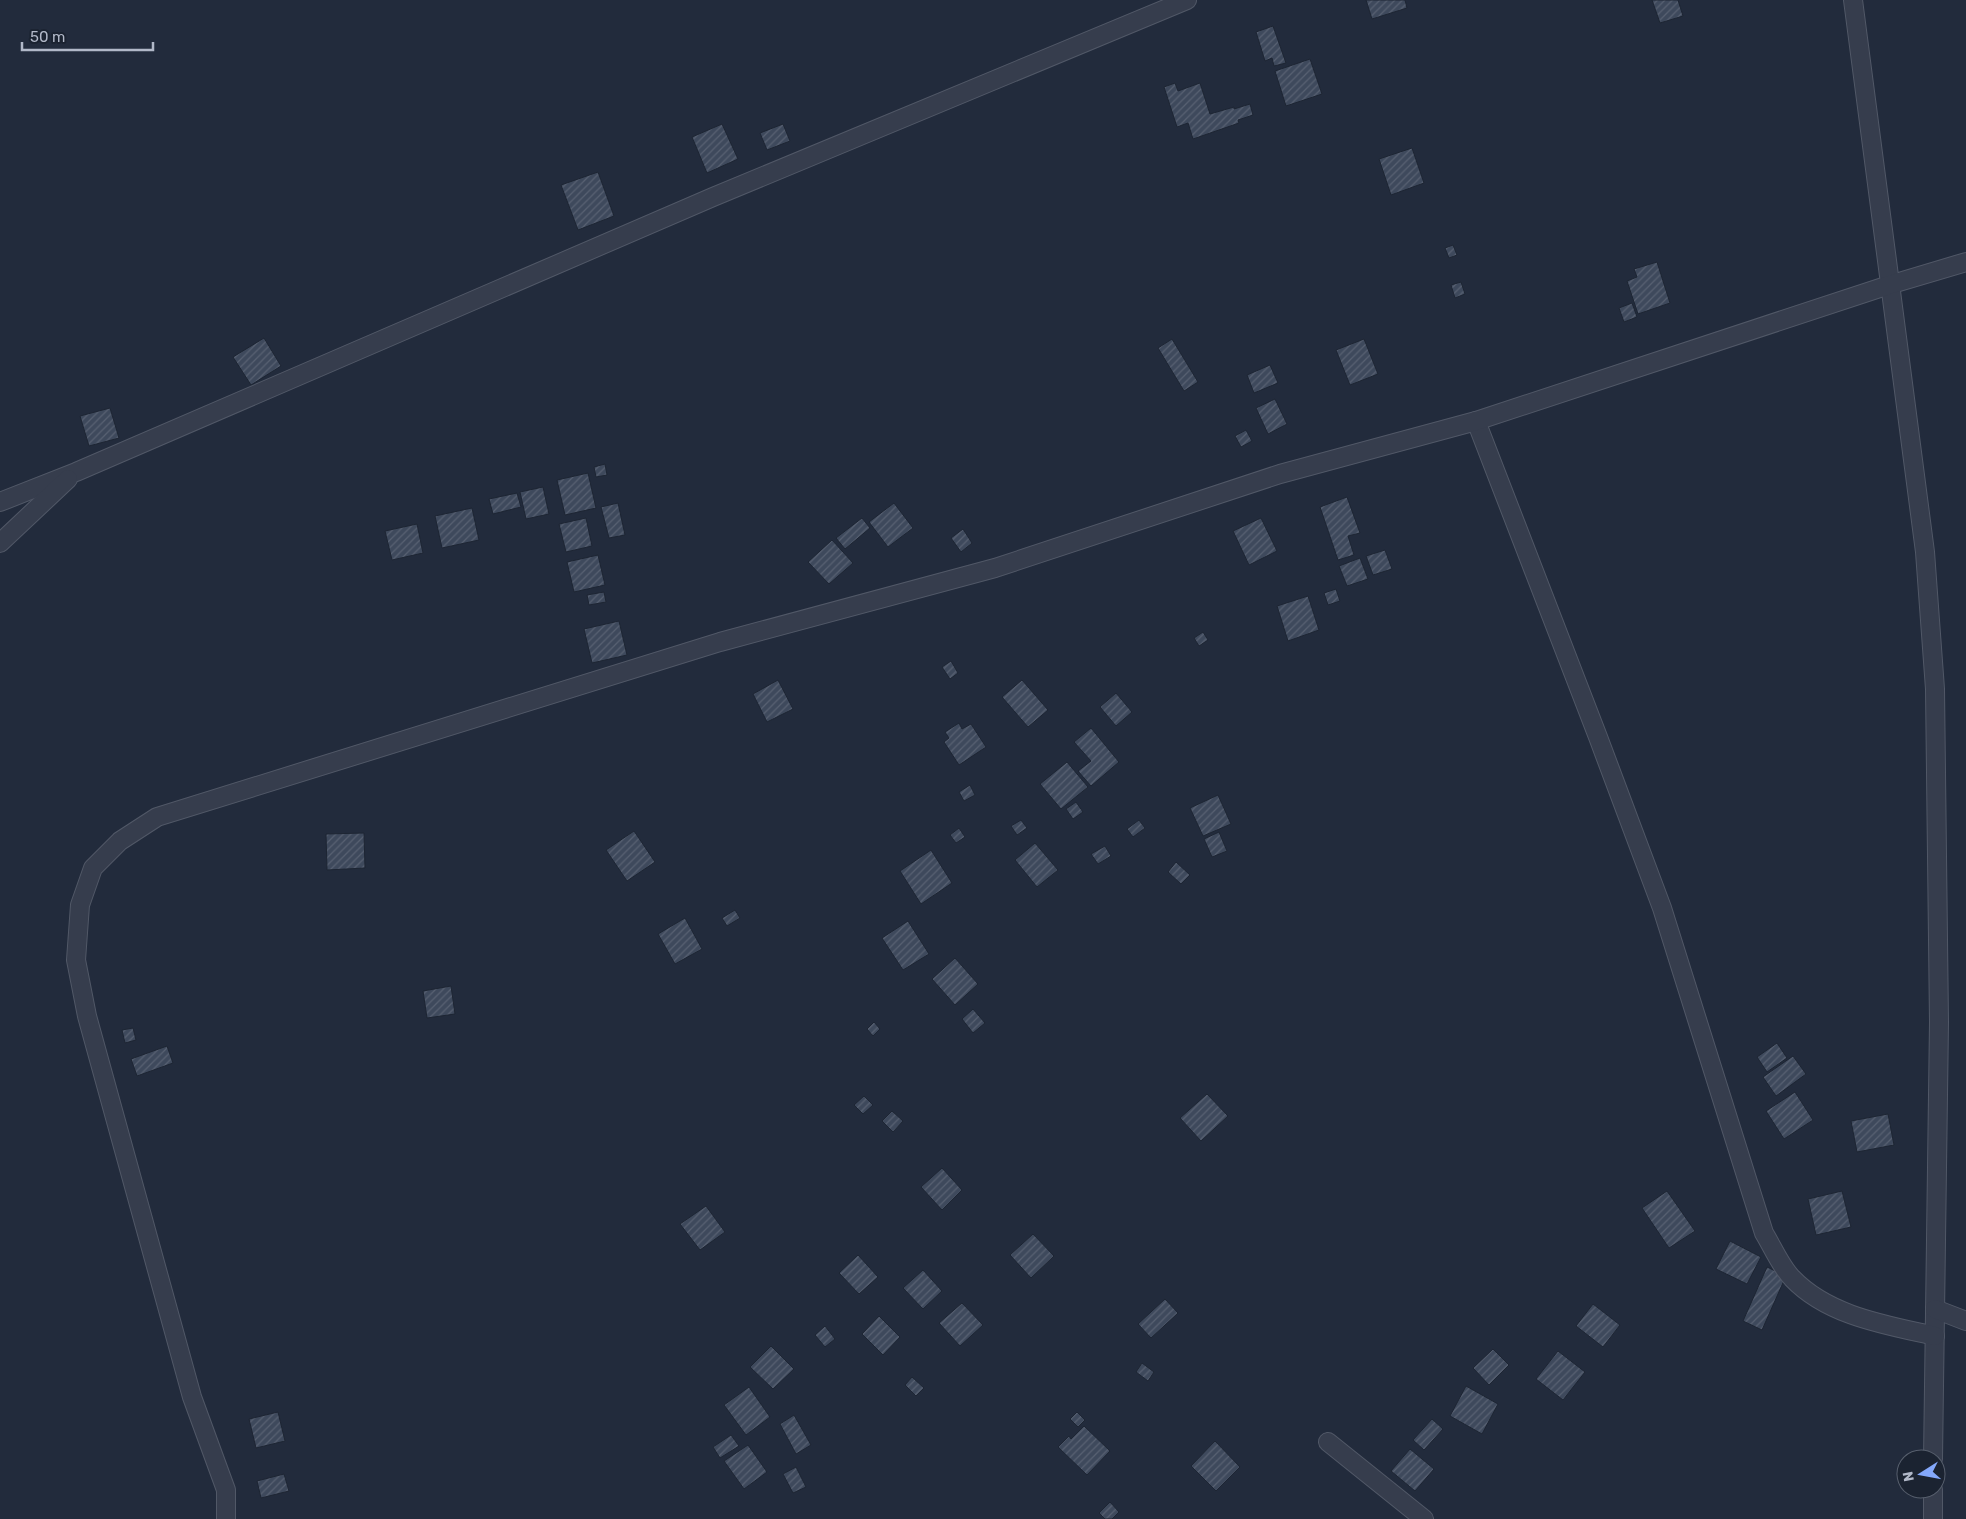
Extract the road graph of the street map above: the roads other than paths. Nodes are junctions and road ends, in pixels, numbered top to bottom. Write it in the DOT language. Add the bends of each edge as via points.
graph roads {
  1 [pos="1186,0"];
  2 [pos="1853,0"];
  3 [pos="1966,262"];
  4 [pos="1889,285"];
  5 [pos="1476,421"];
  6 [pos="76,472"];
  7 [pos="0,502"];
  8 [pos="0,542"];
  9 [pos="1935,1309"];
  10 [pos="1966,1321"];
  11 [pos="1935,1336"];
  12 [pos="1328,1442"];
  13 [pos="1933,1449"];
  14 [pos="1933,1499"];
  15 [pos="226,1519"];
  16 [pos="1424,1519"];
  17 [pos="1933,1519"];
  1 -- 6 [label="street" via="713,197"];
  2 -- 4 [label="street"];
  3 -- 4 [label="street"];
  4 -- 5 [label="street"];
  4 -- 9 [label="street" via="1925,552 1935,689 1939,1022"];
  5 -- 11 [label="street" via="1662,908 1764,1233 1791,1278 1819,1301 1871,1321"];
  5 -- 15 [label="street" via="1280,474 995,568 720,642 367,751 156,817 120,841 93,868 80,904 76,960 87,1016 192,1397 226,1490"];
  6 -- 7 [label="street"];
  6 -- 8 [label="street"];
  9 -- 10 [label="street"];
  9 -- 11 [label="street"];
  11 -- 13 [label="street"];
  12 -- 16 [label="street"];
  14 -- 17 [label="street"];
}
